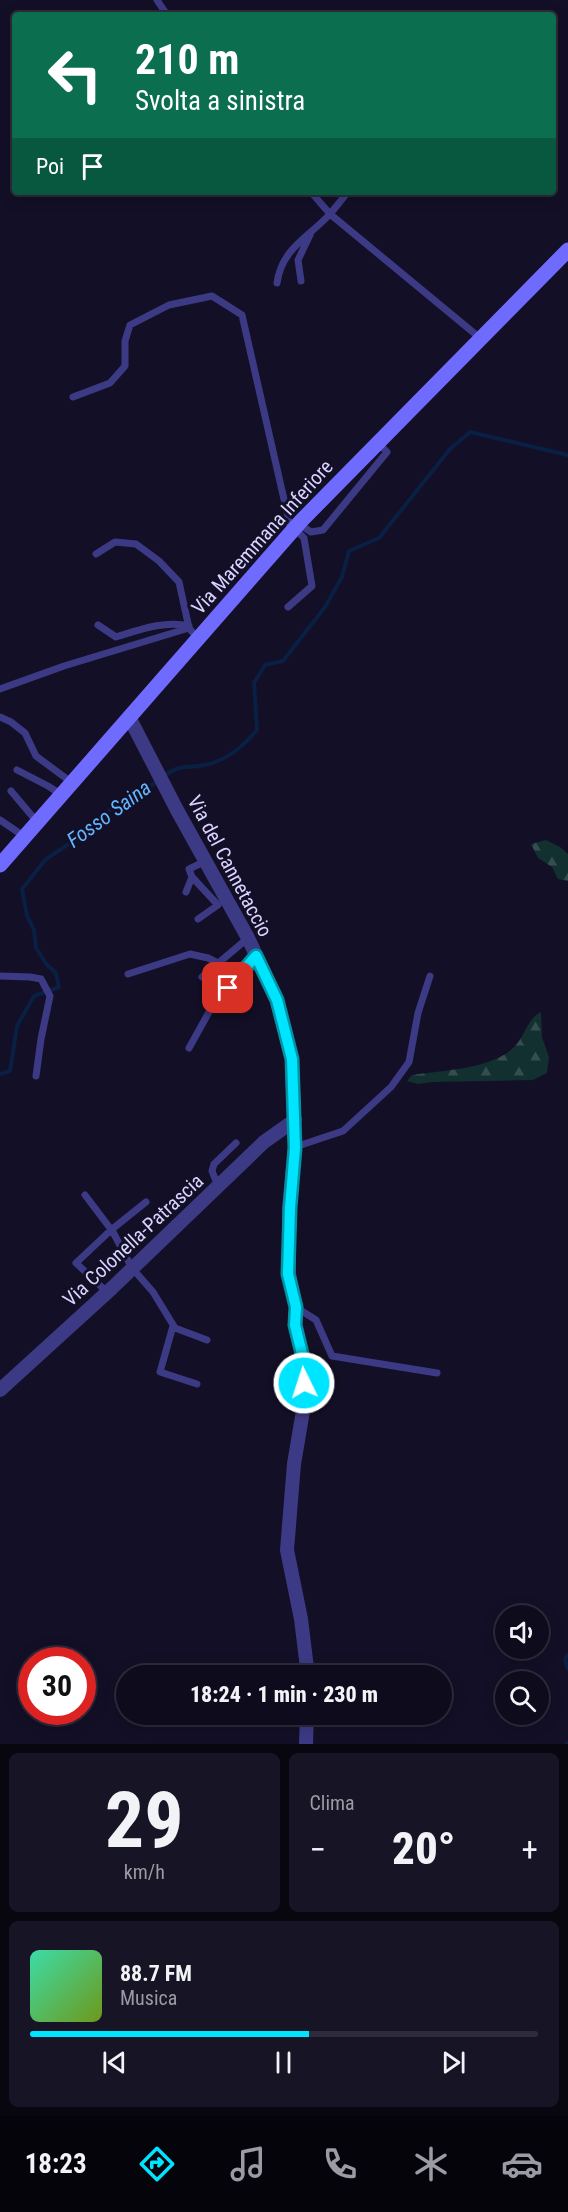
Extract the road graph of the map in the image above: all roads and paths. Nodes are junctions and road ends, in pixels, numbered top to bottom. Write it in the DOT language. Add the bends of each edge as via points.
graph roads {
  1 [pos="314,195"];
  2 [pos="346,195"];
  3 [pos="330,214"];
  4 [pos="312,231"];
  5 [pos="568,250"];
  6 [pos="301,281"];
  7 [pos="277,283"];
  8 [pos="480,338"];
  9 [pos="73,397"];
  10 [pos="377,442"];
  11 [pos="295,528"];
  12 [pos="96,554"];
  13 [pos="288,607"];
  14 [pos="98,625"];
  15 [pos="192,631"];
  16 [pos="0,689"];
  17 [pos="0,717"];
  18 [pos="129,717"];
  19 [pos="17,770"];
  20 [pos="72,783"];
  21 [pos="11,791"];
  22 [pos="62,795"];
  23 [pos="0,820"];
  24 [pos="38,823"];
  25 [pos="25,837"];
  26 [pos="206,861"];
  27 [pos="0,865"];
  28 [pos="192,876"];
  29 [pos="186,892"];
  30 [pos="198,919"];
  31 [pos="248,938"];
  32 [pos="256,956"];
  33 [pos="218,963"];
  34 [pos="128,974"];
  35 [pos="0,976"];
  36 [pos="430,976"];
  37 [pos="202,977"];
  38 [pos="189,1048"];
  39 [pos="36,1076"];
  40 [pos="295,1120"];
  41 [pos="236,1143"];
  42 [pos="295,1148"];
  43 [pos="219,1186"];
  44 [pos="86,1195"];
  45 [pos="146,1202"];
  46 [pos="111,1230"];
  47 [pos="132,1268"];
  48 [pos="107,1292"];
  49 [pos="296,1307"];
  50 [pos="173,1326"];
  51 [pos="207,1340"];
  52 [pos="437,1373"];
  53 [pos="196,1384"];
  54 [pos="0,1390"];
  55 [pos="307,1665"];
  56 [pos="307,1725"];
  57 [pos="306,1744"];
  1 -- 3 [label="lane"];
  2 -- 3 [label="lane"];
  3 -- 4 [label="lane"];
  3 -- 8 [label="lane"];
  4 -- 6 [label="lane" via="298,260"];
  4 -- 7 [label="lane" via="279,267"];
  5 -- 8 [label="main road, Via Maremmana Inferiore"];
  8 -- 10 [label="main road, Via Maremmana Inferiore"];
  9 -- 11 [label="lane" via="110,383 125,366 125,341 130,325 169,305 212,296 242,315"];
  10 -- 11 [label="main road, Via Maremmana Inferiore"];
  10 -- 11 [label="lane" via="387,452 323,530"];
  11 -- 13 [label="lane" via="304,538 312,586"];
  11 -- 15 [label="main road, Via Maremmana Inferiore"];
  12 -- 15 [label="lane" via="116,542 136,544 159,561 179,582"];
  14 -- 15 [label="lane" via="116,637 147,627 181,624"];
  15 -- 16 [label="lane" via="64,666"];
  15 -- 18 [label="main road, Via Maremmana Inferiore"];
  17 -- 20 [label="lane" via="25,733 36,756"];
  18 -- 20 [label="main road, Via Maremmana Inferiore"];
  18 -- 26 [label="street, Via del Cannetaccio"];
  19 -- 22 [label="lane"];
  20 -- 22 [label="main road, Via Maremmana Inferiore"];
  21 -- 24 [label="lane"];
  22 -- 24 [label="main road, Via Maremmana Inferiore"];
  23 -- 25 [label="lane"];
  24 -- 25 [label="main road, Via Maremmana Inferiore"];
  25 -- 27 [label="main road, Via Maremmana Inferiore"];
  26 -- 28 [label="lane" via="189,869"];
  26 -- 31 [label="street, Via del Cannetaccio"];
  28 -- 29 [label="lane"];
  28 -- 30 [label="lane" via="218,905"];
  31 -- 32 [label="street, Via del Cannetaccio"];
  31 -- 33 [label="lane"];
  32 -- 38 [label="lane" via="213,1005"];
  32 -- 40 [label="street, Via del Cannetaccio" via="277,1000 292,1059"];
  33 -- 34 [label="lane" via="189,954"];
  33 -- 37 [label="lane"];
  35 -- 39 [label="lane" via="41,979 50,996"];
  36 -- 42 [label="lane" via="409,1062 392,1087 343,1131"];
  40 -- 42 [label="street, Via del Cannetaccio"];
  40 -- 43 [label="street, Via Colonella-Patrascia" via="264,1142"];
  41 -- 43 [label="lane" via="214,1164 212,1171"];
  42 -- 49 [label="street, Via del Cannetaccio" via="288,1274"];
  43 -- 47 [label="street, Via Colonella-Patrascia"];
  44 -- 46 [label="lane"];
  45 -- 46 [label="lane"];
  46 -- 47 [label="lane"];
  46 -- 48 [label="lane" via="76,1263"];
  47 -- 48 [label="street, Via Colonella-Patrascia"];
  47 -- 50 [label="lane" via="153,1292"];
  48 -- 54 [label="street, Via Colonella-Patrascia"];
  49 -- 52 [label="lane" via="316,1320 332,1356"];
  49 -- 55 [label="street, Via del Cannetaccio" via="295,1325 304,1362 304,1405 294,1464 287,1550"];
  50 -- 51 [label="lane"];
  50 -- 53 [label="lane" via="160,1372"];
  56 -- 57 [label="street"];
}
